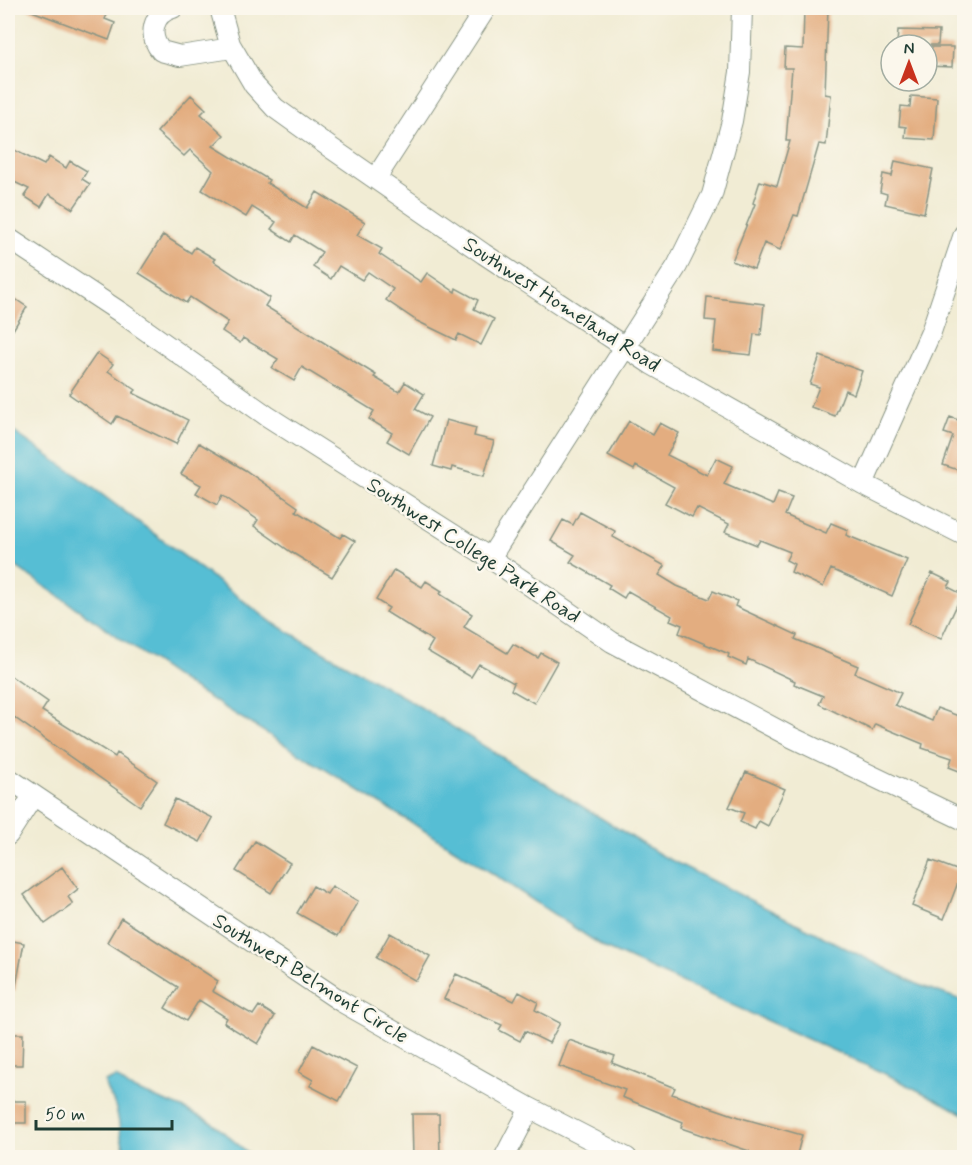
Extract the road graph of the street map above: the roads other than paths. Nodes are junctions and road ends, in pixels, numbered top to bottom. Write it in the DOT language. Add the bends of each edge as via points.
graph roads {
  1 [pos="173,8"];
  2 [pos="220,8"];
  3 [pos="486,8"];
  4 [pos="742,8"];
  5 [pos="232,48"];
  6 [pos="376,178"];
  7 [pos="964,234"];
  8 [pos="8,238"];
  9 [pos="624,345"];
  10 [pos="862,484"];
  11 [pos="964,535"];
  12 [pos="490,558"];
  13 [pos="8,778"];
  14 [pos="33,796"];
  15 [pos="964,820"];
  16 [pos="8,835"];
  17 [pos="530,1108"];
  18 [pos="504,1158"];
  19 [pos="627,1158"];
  1 -- 5 [label="street" via="160,14 153,30 153,39 161,51 180,56"];
  2 -- 5 [label="street, Southwest Homeland Road"];
  3 -- 6 [label="street"];
  4 -- 9 [label="street" via="740,72 732,121 712,195 677,266"];
  5 -- 6 [label="street, Southwest Homeland Road" via="254,86 275,108"];
  6 -- 9 [label="street, Southwest Homeland Road"];
  7 -- 10 [label="street" via="931,332"];
  8 -- 12 [label="street, Southwest College Park Road" via="267,416"];
  9 -- 10 [label="street, Southwest Homeland Road"];
  9 -- 12 [label="street"];
  10 -- 11 [label="street, Southwest Homeland Road"];
  12 -- 15 [label="street, Southwest College Park Road" via="612,642 789,736"];
  13 -- 14 [label="street, Southwest Belmont Circle"];
  14 -- 16 [label="street"];
  14 -- 17 [label="street, Southwest Belmont Circle" via="342,1002"];
  17 -- 18 [label="street"];
  17 -- 19 [label="street, Southwest Belmont Circle"];
}
